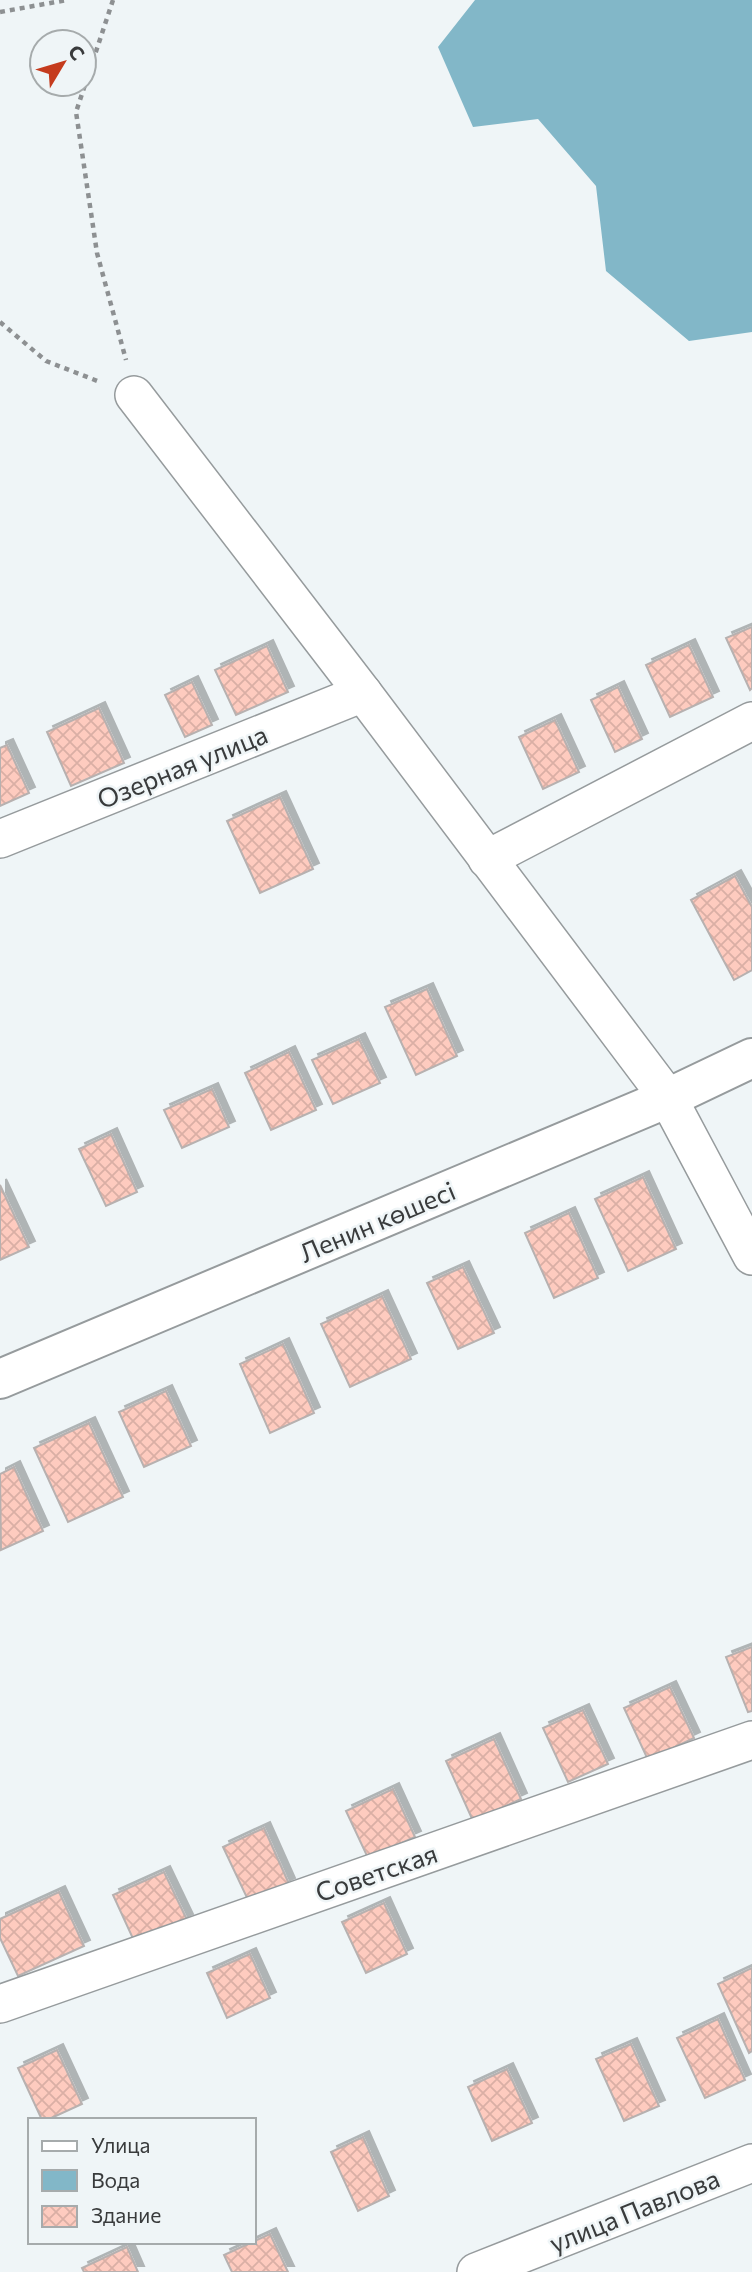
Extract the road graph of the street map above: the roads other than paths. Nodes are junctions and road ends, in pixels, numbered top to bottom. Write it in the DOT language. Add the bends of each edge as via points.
graph roads {
  1 [pos="134,395"];
  2 [pos="363,693"];
  3 [pos="752,721"];
  4 [pos="0,839"];
  5 [pos="487,859"];
  6 [pos="752,1058"];
  7 [pos="668,1098"];
  8 [pos="752,1256"];
  9 [pos="0,1379"];
  10 [pos="752,1740"];
  11 [pos="0,2004"];
  12 [pos="752,2163"];
  13 [pos="476,2272"];
  1 -- 2 [label="street"];
  2 -- 4 [label="street, Озерная улица"];
  2 -- 5 [label="street"];
  3 -- 5 [label="street"];
  5 -- 7 [label="street"];
  6 -- 7 [label="street, Ленин көшесі"];
  7 -- 8 [label="street"];
  7 -- 9 [label="street, Ленин көшесі"];
  10 -- 11 [label="street, Советская"];
  12 -- 13 [label="street, улица Павлова"];
}
